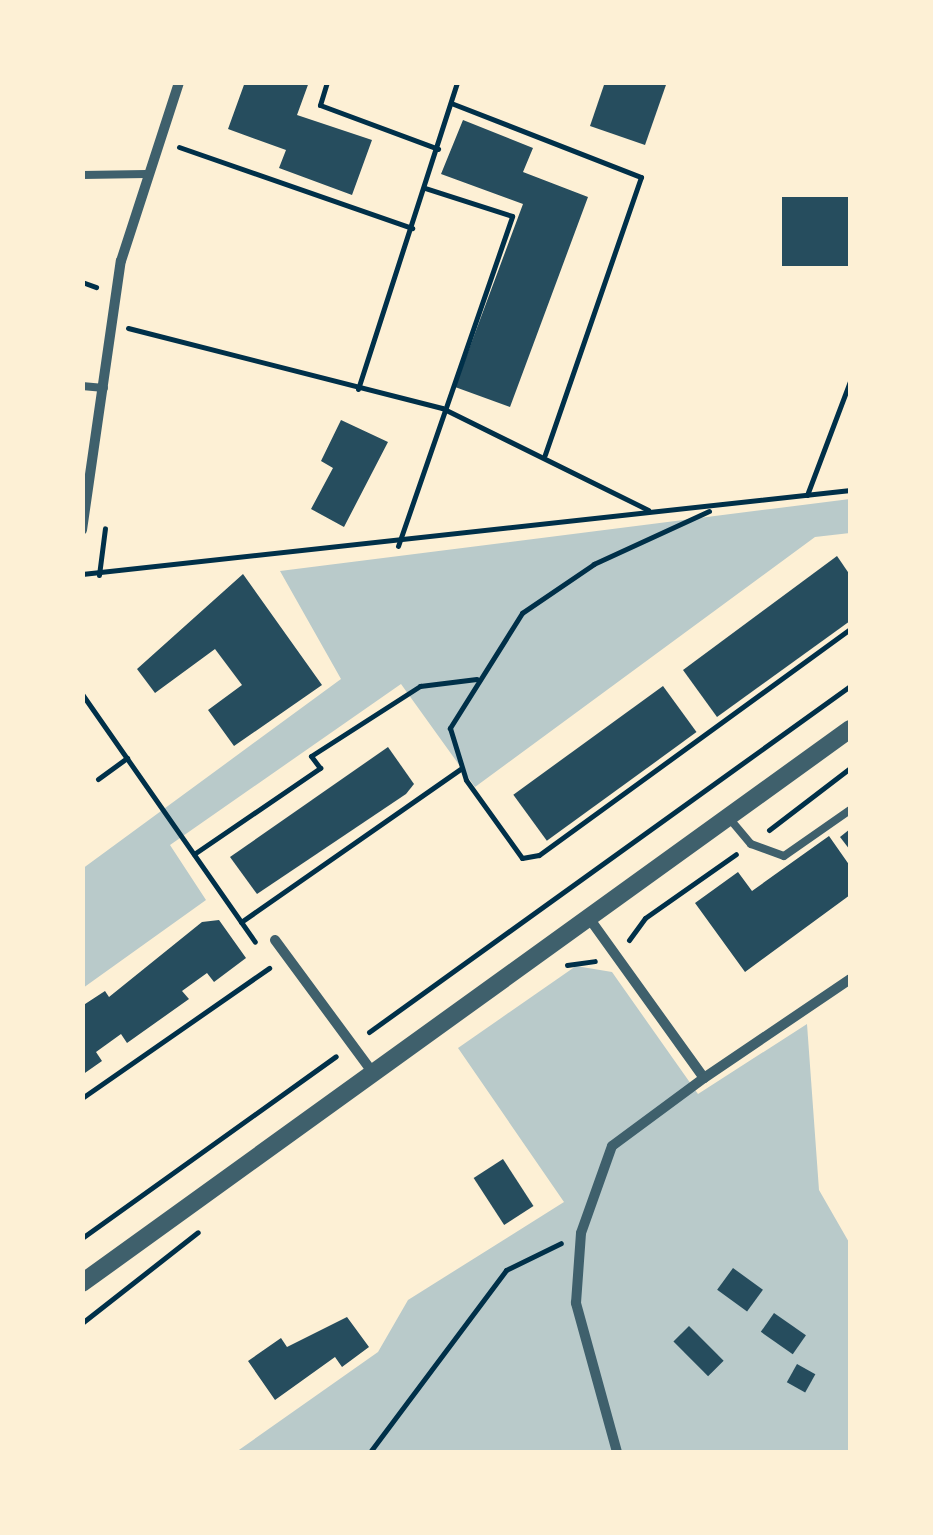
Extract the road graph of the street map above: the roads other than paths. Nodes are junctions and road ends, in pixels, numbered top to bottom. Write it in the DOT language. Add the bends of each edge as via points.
graph roads {
  1 [pos="179,82"];
  2 [pos="146,174"];
  3 [pos="82,175"];
  4 [pos="82,386"];
  5 [pos="104,388"];
  6 [pos="82,530"];
  7 [pos="850,729"];
  8 [pos="850,810"];
  9 [pos="730,818"];
  10 [pos="589,918"];
  11 [pos="275,940"];
  12 [pos="850,979"];
  13 [pos="372,1074"];
  14 [pos="704,1078"];
  15 [pos="82,1283"];
  16 [pos="617,1452"];
  1 -- 2 [label="street"];
  2 -- 3 [label="lane"];
  2 -- 5 [label="street"];
  4 -- 5 [label="lane"];
  5 -- 6 [label="street"];
  7 -- 9 [label="street"];
  8 -- 9 [label="lane" via="784,856 751,844"];
  9 -- 10 [label="street"];
  10 -- 13 [label="street"];
  10 -- 14 [label="street"];
  11 -- 13 [label="street"];
  12 -- 14 [label="street"];
  13 -- 15 [label="street"];
  14 -- 16 [label="street" via="612,1146 582,1233 576,1303"];
}
